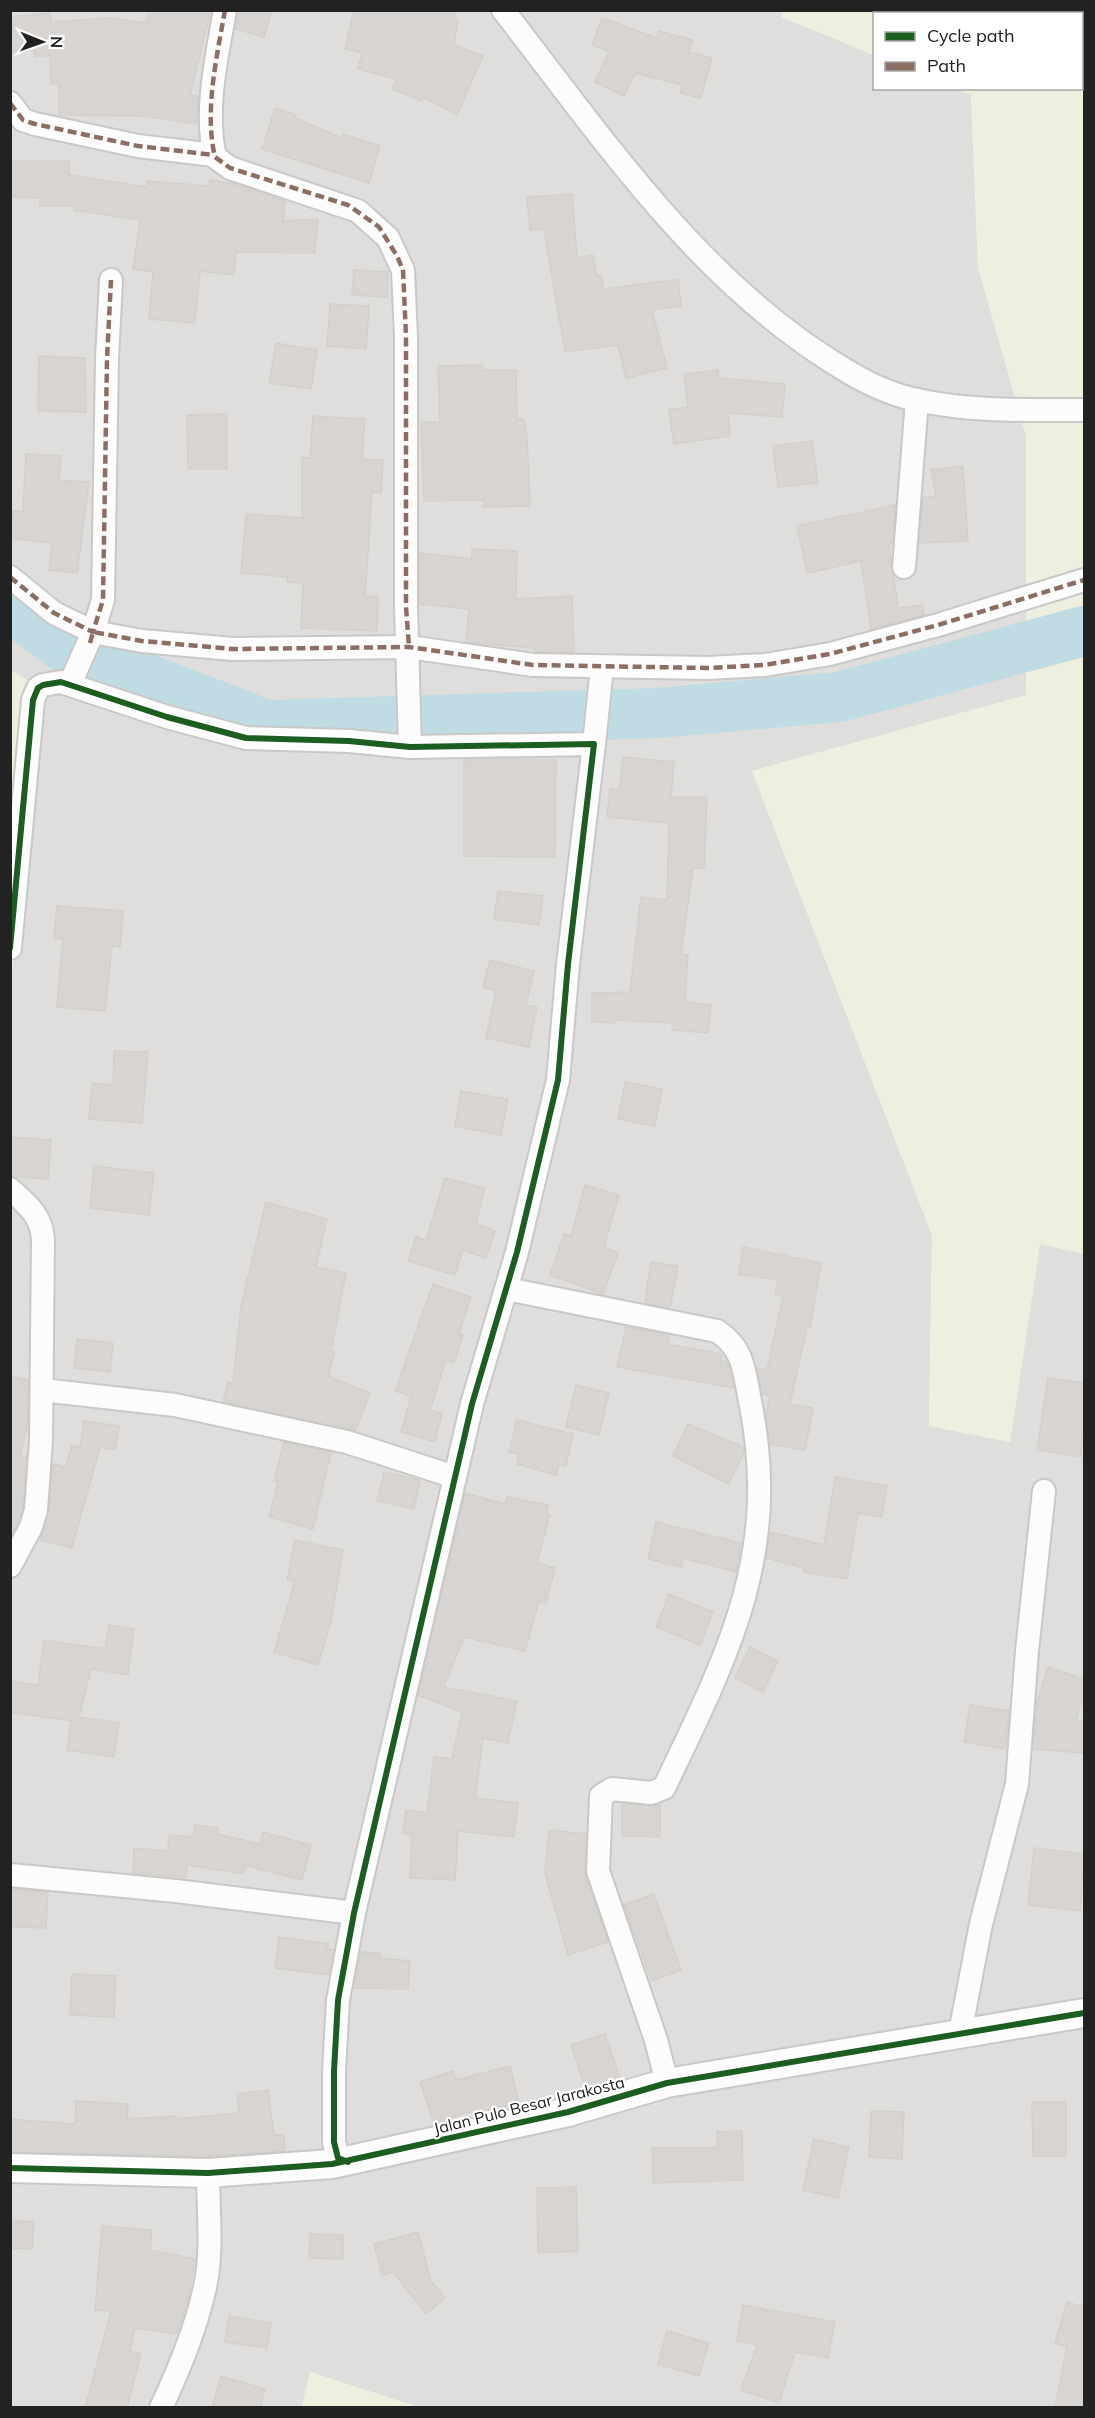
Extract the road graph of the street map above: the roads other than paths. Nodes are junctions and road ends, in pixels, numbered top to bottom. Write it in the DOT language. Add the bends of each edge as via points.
graph roads {
  1 [pos="225,10"];
  2 [pos="503,10"];
  3 [pos="10,103"];
  4 [pos="214,155"];
  5 [pos="111,280"];
  6 [pos="917,400"];
  7 [pos="1084,410"];
  8 [pos="904,567"];
  9 [pos="10,578"];
  10 [pos="1084,580"];
  11 [pos="92,637"];
  12 [pos="409,647"];
  13 [pos="602,671"];
  14 [pos="73,677"];
  15 [pos="410,740"];
  16 [pos="594,744"];
  17 [pos="10,948"];
  18 [pos="10,1189"];
  19 [pos="507,1289"];
  20 [pos="42,1390"];
  21 [pos="455,1477"];
  22 [pos="1044,1491"];
  23 [pos="10,1566"];
  24 [pos="10,1875"];
  25 [pos="354,1913"];
  26 [pos="1084,2013"];
  27 [pos="960,2033"];
  28 [pos="666,2083"];
  29 [pos="348,2162"];
  30 [pos="10,2168"];
  31 [pos="208,2173"];
  32 [pos="161,2408"];
  1 -- 4 [label="street" via="214,82"];
  2 -- 6 [label="street" via="657,207 732,284 774,322 840,367 861,380"];
  3 -- 4 [label="street" via="23,120 35,124 138,146"];
  4 -- 12 [label="street" via="230,168 348,205 379,227 403,270"];
  5 -- 11 [label="street" via="104,600"];
  6 -- 7 [label="street" via="986,410"];
  6 -- 8 [label="street"];
  9 -- 11 [label="street"];
  10 -- 13 [label="street" via="938,626 830,654 765,665"];
  11 -- 12 [label="street" via="233,649"];
  11 -- 14 [label="street"];
  12 -- 13 [label="street"];
  12 -- 15 [label="street"];
  13 -- 16 [label="street"];
  14 -- 15 [label="street" via="167,717 246,738"];
  14 -- 17 [label="street" via="43,685 33,700"];
  15 -- 16 [label="street"];
  16 -- 19 [label="street" via="558,1080"];
  18 -- 20 [label="street" via="32,1208 43,1232"];
  19 -- 21 [label="street" via="472,1404"];
  19 -- 28 [label="street" via="717,1331 738,1350 744,1371 760,1460 753,1569 733,1638 663,1788 651,1793 612,1789 601,1796 598,1871 656,2040"];
  20 -- 21 [label="street" via="186,1407 347,1442"];
  20 -- 23 [label="street" via="36,1510"];
  21 -- 25 [label="street"];
  22 -- 27 [label="street" via="1017,1784 981,1924"];
  24 -- 25 [label="street"];
  25 -- 29 [label="street" via="338,2000 334,2071 334,2142 338,2158"];
  26 -- 27 [label="street, Jalan Pulo Besar Jarakosta"];
  27 -- 28 [label="street, Jalan Pulo Besar Jarakosta"];
  28 -- 29 [label="street, Jalan Pulo Besar Jarakosta" via="568,2112"];
  29 -- 31 [label="street, Jalan Pulo Besar Jarakosta"];
  30 -- 31 [label="street, Jalan Pulo Besar Jarakosta"];
  31 -- 32 [label="street" via="206,2286 183,2361"];
}
